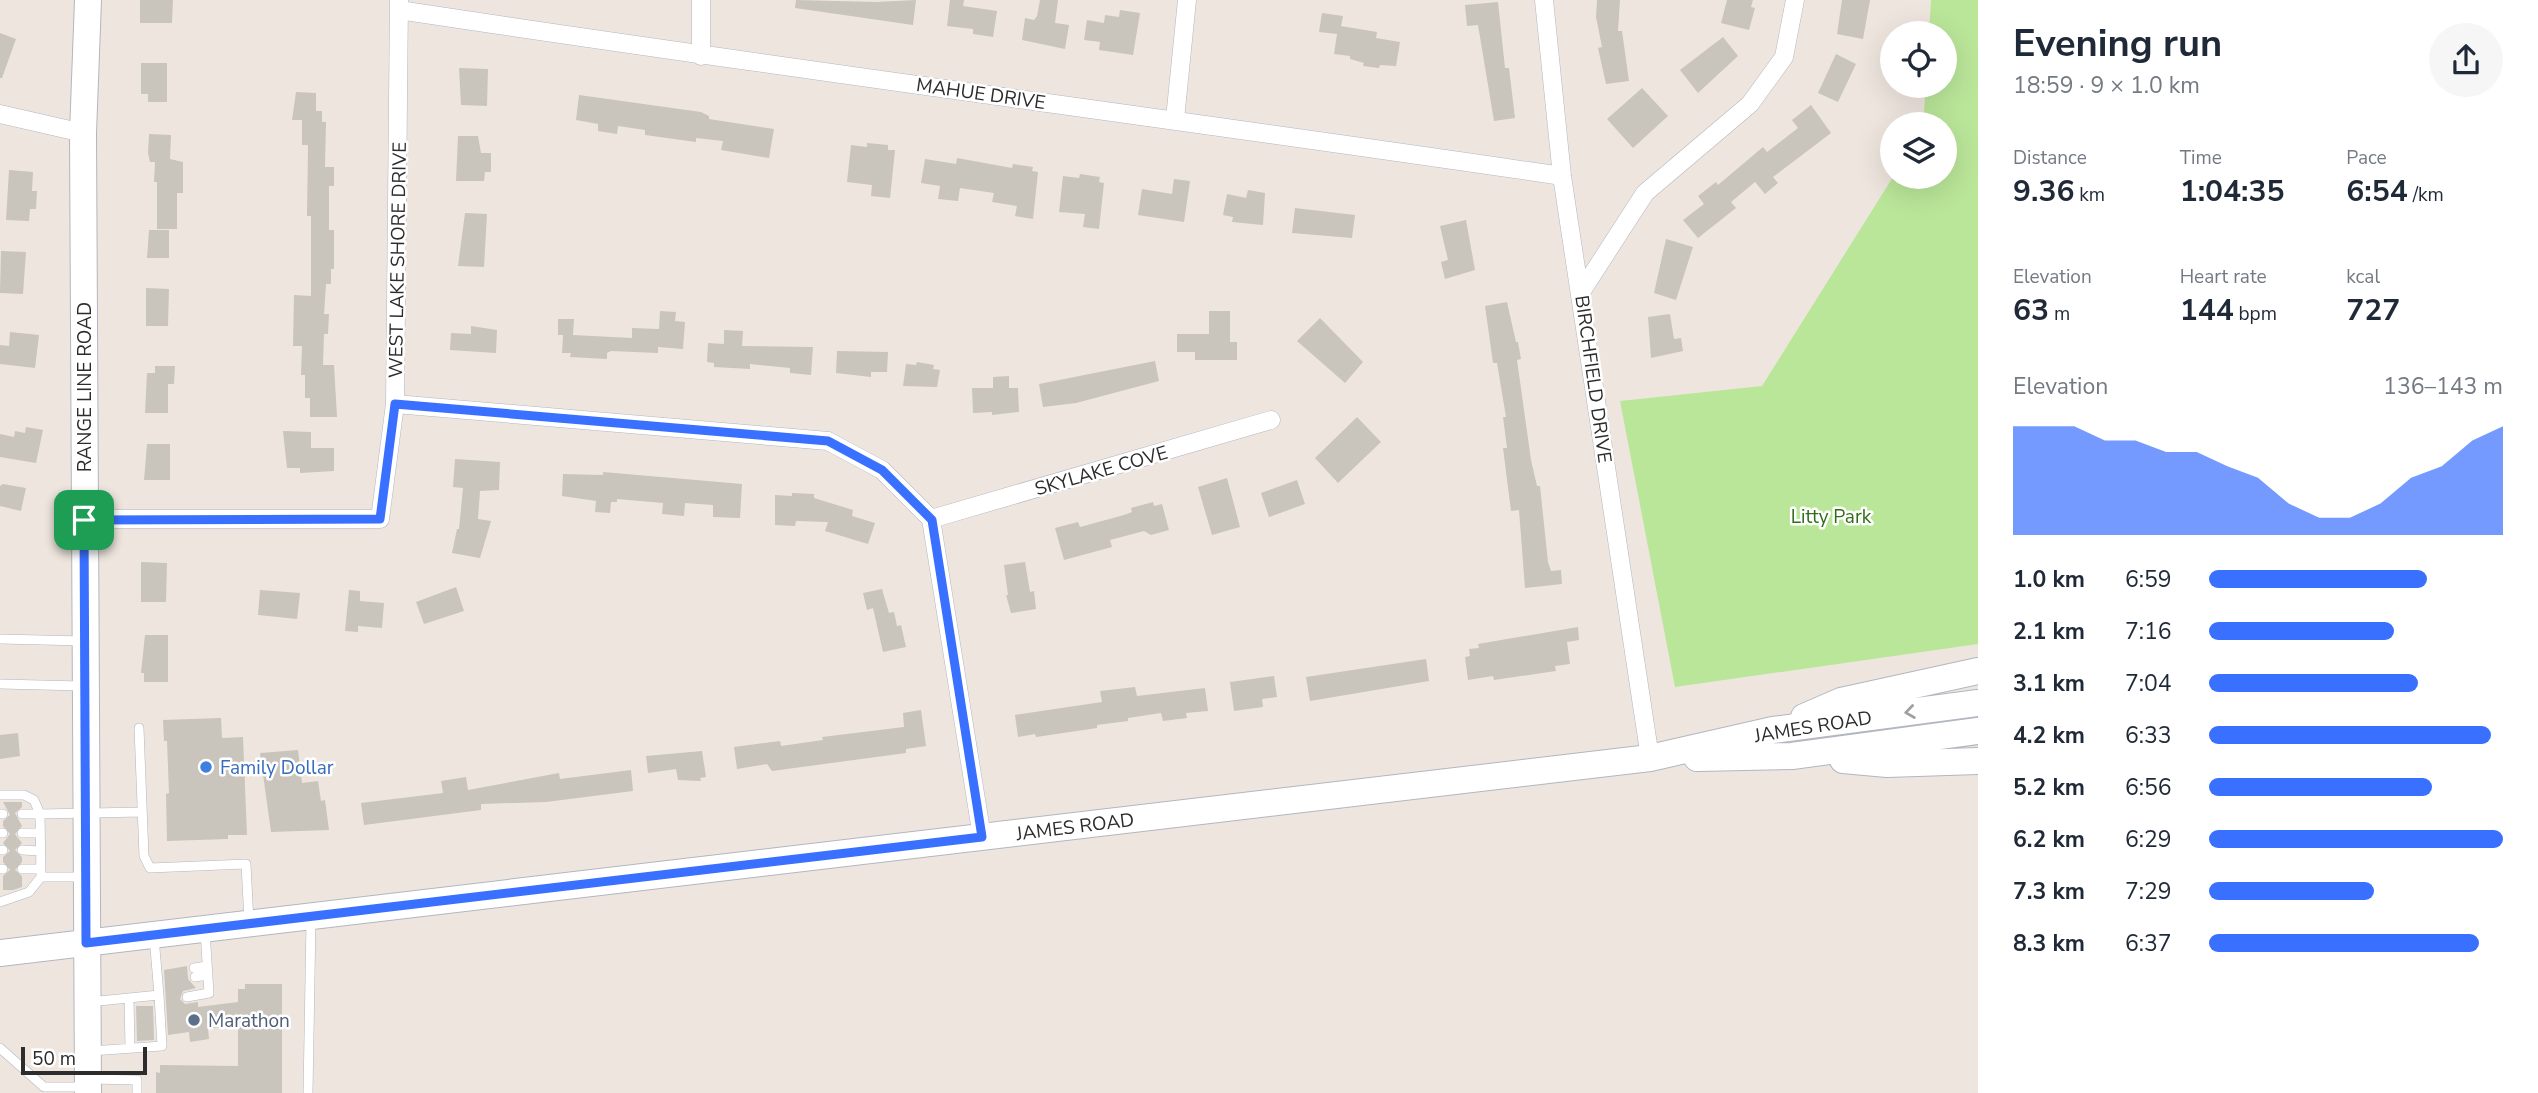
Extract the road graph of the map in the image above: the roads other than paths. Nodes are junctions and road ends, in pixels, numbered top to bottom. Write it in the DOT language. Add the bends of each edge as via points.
graph roads {
  1 [pos="88,0"];
  2 [pos="701,0"];
  3 [pos="1187,0"];
  4 [pos="1544,0"];
  5 [pos="1795,0"];
  6 [pos="399,5"];
  7 [pos="701,56"];
  8 [pos="0,114"];
  9 [pos="1175,119"];
  10 [pos="83,132"];
  11 [pos="1562,176"];
  12 [pos="1581,292"];
  13 [pos="395,404"];
  14 [pos="1271,421"];
  15 [pos="84,520"];
  16 [pos="932,520"];
  17 [pos="0,639"];
  18 [pos="85,641"];
  19 [pos="1978,671"];
  20 [pos="0,684"];
  21 [pos="85,686"];
  22 [pos="1978,703"];
  23 [pos="139,728"];
  24 [pos="1773,730"];
  25 [pos="1978,731"];
  26 [pos="1792,756"];
  27 [pos="1650,758"];
  28 [pos="1978,761"];
  29 [pos="0,795"];
  30 [pos="142,812"];
  31 [pos="86,813"];
  32 [pos="22,814"];
  33 [pos="40,814"];
  34 [pos="22,833"];
  35 [pos="40,833"];
  36 [pos="982,837"];
  37 [pos="22,850"];
  38 [pos="40,851"];
  39 [pos="22,869"];
  40 [pos="41,873"];
  41 [pos="86,877"];
  42 [pos="0,902"];
  43 [pos="311,916"];
  44 [pos="249,923"];
  45 [pos="205,929"];
  46 [pos="154,935"];
  47 [pos="86,943"];
  48 [pos="0,953"];
  49 [pos="208,970"];
  50 [pos="194,972"];
  51 [pos="187,997"];
  52 [pos="129,998"];
  53 [pos="162,998"];
  54 [pos="87,1002"];
  55 [pos="0,1048"];
  56 [pos="130,1048"];
  57 [pos="87,1052"];
  58 [pos="88,1087"];
  59 [pos="137,1093"];
  60 [pos="308,1093"];
  1 -- 10 [label="main road, RANGE LINE ROAD"];
  2 -- 7 [label="street"];
  3 -- 9 [label="street"];
  4 -- 11 [label="street, BIRCHFIELD DRIVE"];
  5 -- 12 [label="street" via="1784,57 1750,104 1645,193"];
  6 -- 7 [label="street, MAHUE DRIVE"];
  6 -- 13 [label="street, WEST LAKE SHORE DRIVE"];
  7 -- 9 [label="street, MAHUE DRIVE"];
  8 -- 10 [label="street"];
  9 -- 11 [label="street, MAHUE DRIVE"];
  10 -- 15 [label="main road, RANGE LINE ROAD"];
  11 -- 12 [label="street, BIRCHFIELD DRIVE"];
  12 -- 27 [label="street, BIRCHFIELD DRIVE"];
  13 -- 15 [label="street, WEST LAKE SHORE DRIVE" via="380,519"];
  13 -- 16 [label="street" via="828,441 882,470"];
  14 -- 16 [label="street, SKYLAKE COVE"];
  15 -- 18 [label="main road, RANGE LINE ROAD"];
  16 -- 36 [label="street"];
  17 -- 18 [label="lane"];
  18 -- 21 [label="main road, RANGE LINE ROAD"];
  19 -- 24 [label="main road" via="1842,701"];
  20 -- 21 [label="lane"];
  21 -- 31 [label="main road, RANGE LINE ROAD"];
  22 -- 24 [label="main road, JAMES ROAD, one-way"];
  23 -- 30 [label="lane"];
  24 -- 27 [label="main road, JAMES ROAD"];
  25 -- 26 [label="main road, JAMES ROAD"];
  26 -- 27 [label="main road, JAMES ROAD"];
  26 -- 28 [label="main road" via="1888,764"];
  27 -- 36 [label="main road, JAMES ROAD"];
  29 -- 33 [label="lane" via="24,795 34,800"];
  30 -- 31 [label="lane"];
  30 -- 44 [label="lane" via="144,856 150,868 246,864"];
  31 -- 33 [label="lane"];
  31 -- 41 [label="main road, RANGE LINE ROAD"];
  32 -- 33 [label="lane"];
  33 -- 35 [label="lane"];
  34 -- 35 [label="lane"];
  35 -- 38 [label="lane"];
  36 -- 43 [label="main road, JAMES ROAD"];
  37 -- 38 [label="lane"];
  38 -- 40 [label="lane"];
  39 -- 40 [label="lane"];
  40 -- 41 [label="lane"];
  40 -- 42 [label="lane" via="29,892"];
  41 -- 47 [label="main road, RANGE LINE ROAD"];
  43 -- 44 [label="main road, JAMES ROAD"];
  43 -- 60 [label="lane"];
  44 -- 45 [label="main road, JAMES ROAD"];
  45 -- 46 [label="main road, JAMES ROAD"];
  45 -- 49 [label="lane"];
  46 -- 47 [label="main road, JAMES ROAD"];
  46 -- 53 [label="lane"];
  47 -- 48 [label="main road, JAMES ROAD"];
  47 -- 54 [label="main road, RANGE LINE ROAD"];
  49 -- 50 [label="lane"];
  49 -- 51 [label="lane" via="209,993"];
  52 -- 53 [label="lane"];
  52 -- 54 [label="lane"];
  52 -- 56 [label="lane"];
  53 -- 56 [label="lane" via="162,1046"];
  54 -- 57 [label="main road, RANGE LINE ROAD"];
  55 -- 58 [label="lane" via="44,1087"];
  56 -- 57 [label="lane"];
  57 -- 58 [label="main road, RANGE LINE ROAD"];
  58 -- 59 [label="lane" via="137,1080"];
}
